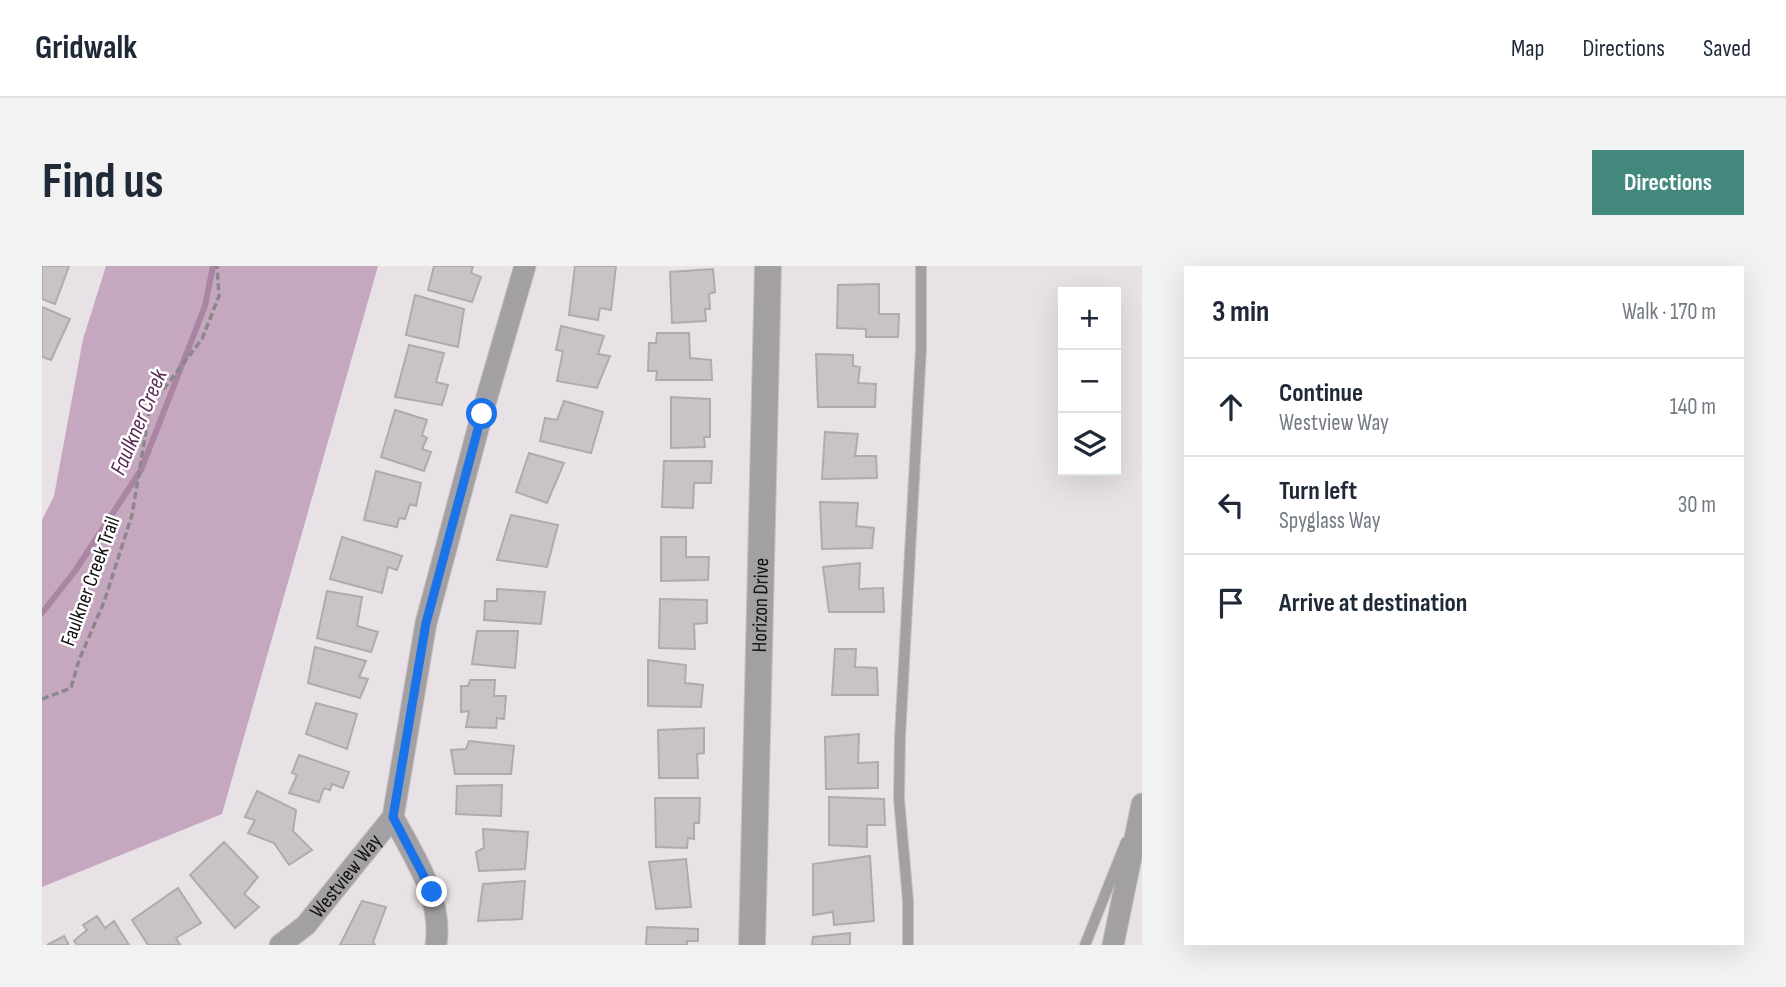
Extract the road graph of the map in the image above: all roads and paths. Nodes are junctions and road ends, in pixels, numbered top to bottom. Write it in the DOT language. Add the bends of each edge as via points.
graph roads {
  1 [pos="217,266"];
  2 [pos="525,266"];
  3 [pos="768,266"];
  4 [pos="921,266"];
  5 [pos="42,699"];
  6 [pos="1142,804"];
  7 [pos="393,817"];
  8 [pos="280,945"];
  9 [pos="436,945"];
  10 [pos="752,945"];
  11 [pos="908,945"];
  12 [pos="1085,945"];
  13 [pos="1113,945"];
  1 -- 5 [label="path, Faulkner Creek Trail" via="219,296 202,339 150,407 132,515 71,688"];
  2 -- 7 [label="street, Westview Way" via="426,623"];
  3 -- 10 [label="street, Horizon Drive"];
  4 -- 11 [label="lane" via="921,349 900,737"];
  6 -- 12 [label="lane"];
  6 -- 13 [label="street"];
  7 -- 8 [label="street, Westview Way" via="306,925"];
  7 -- 9 [label="street" via="432,892"];
}
